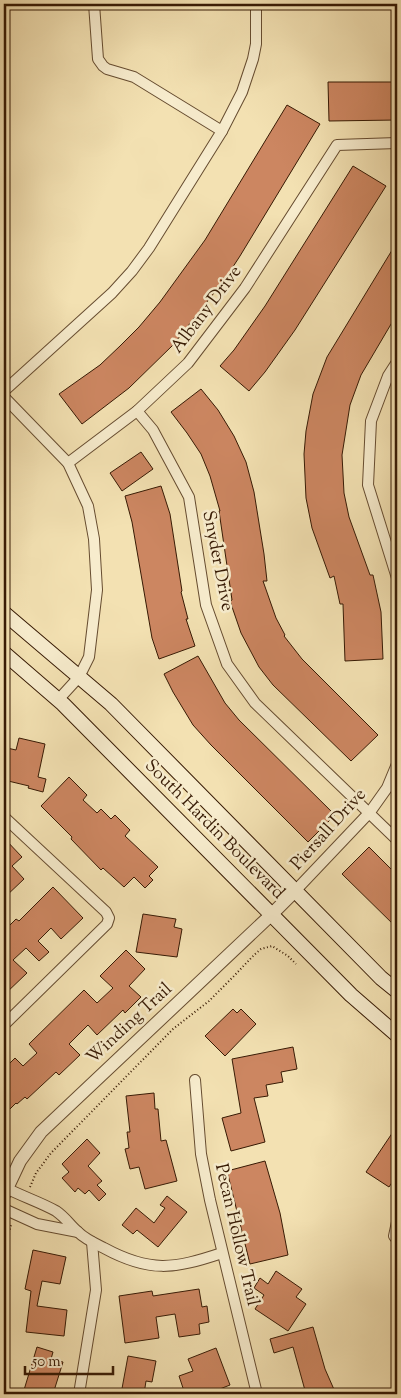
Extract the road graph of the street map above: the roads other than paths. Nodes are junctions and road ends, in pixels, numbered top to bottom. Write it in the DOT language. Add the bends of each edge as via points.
graph roads {
  1 [pos="94,4"];
  2 [pos="256,4"];
  3 [pos="222,131"];
  4 [pos="397,143"];
  5 [pos="397,362"];
  6 [pos="4,391"];
  7 [pos="4,397"];
  8 [pos="137,411"];
  9 [pos="68,463"];
  10 [pos="397,578"];
  11 [pos="4,613"];
  12 [pos="4,653"];
  13 [pos="79,677"];
  14 [pos="58,700"];
  15 [pos="397,764"];
  16 [pos="370,812"];
  17 [pos="4,817"];
  18 [pos="397,840"];
  19 [pos="296,890"];
  20 [pos="272,914"];
  21 [pos="397,991"];
  22 [pos="4,1026"];
  23 [pos="397,1034"];
  24 [pos="195,1080"];
  25 [pos="5,1190"];
  26 [pos="4,1209"];
  27 [pos="397,1222"];
  28 [pos="78,1232"];
  29 [pos="397,1240"];
  30 [pos="92,1242"];
  31 [pos="222,1253"];
  32 [pos="79,1394"];
  33 [pos="257,1394"];
  1 -- 3 [label="street" via="98,59 103,66 134,77"];
  2 -- 3 [label="street" via="253,59 242,92"];
  3 -- 6 [label="street" via="132,271"];
  4 -- 8 [label="street, Albany Drive" via="337,145 239,296 188,363"];
  5 -- 10 [label="street" via="388,376 371,421 368,485"];
  7 -- 9 [label="street"];
  8 -- 9 [label="street, Albany Drive"];
  8 -- 16 [label="street, Snyder Drive" via="153,430 189,497 206,605 228,664 255,703"];
  9 -- 13 [label="street" via="88,506 97,590 89,657"];
  11 -- 13 [label="main road, South Hardin Boulevard"];
  12 -- 14 [label="main road, South Hardin Boulevard"];
  13 -- 14 [label="street"];
  13 -- 19 [label="main road, South Hardin Boulevard" via="117,710"];
  14 -- 20 [label="main road, South Hardin Boulevard"];
  15 -- 16 [label="street, Piersall Drive" via="387,788"];
  16 -- 18 [label="street, Snyder Drive"];
  16 -- 19 [label="street, Piersall Drive"];
  17 -- 22 [label="street" via="109,918 107,924"];
  19 -- 20 [label="street, Winding Trail"];
  19 -- 21 [label="main road, South Hardin Boulevard"];
  20 -- 23 [label="main road, South Hardin Boulevard" via="351,995"];
  20 -- 25 [label="street, Winding Trail" via="42,1132 20,1161"];
  24 -- 31 [label="street, Pecan Hollow Trail" via="201,1154"];
  25 -- 28 [label="street" via="56,1211"];
  26 -- 28 [label="street" via="37,1224"];
  27 -- 29 [label="street" via="394,1236"];
  28 -- 30 [label="street"];
  30 -- 31 [label="street" via="124,1259 161,1268"];
  30 -- 32 [label="street" via="96,1290"];
  31 -- 33 [label="street, Pecan Hollow Trail"];
}
